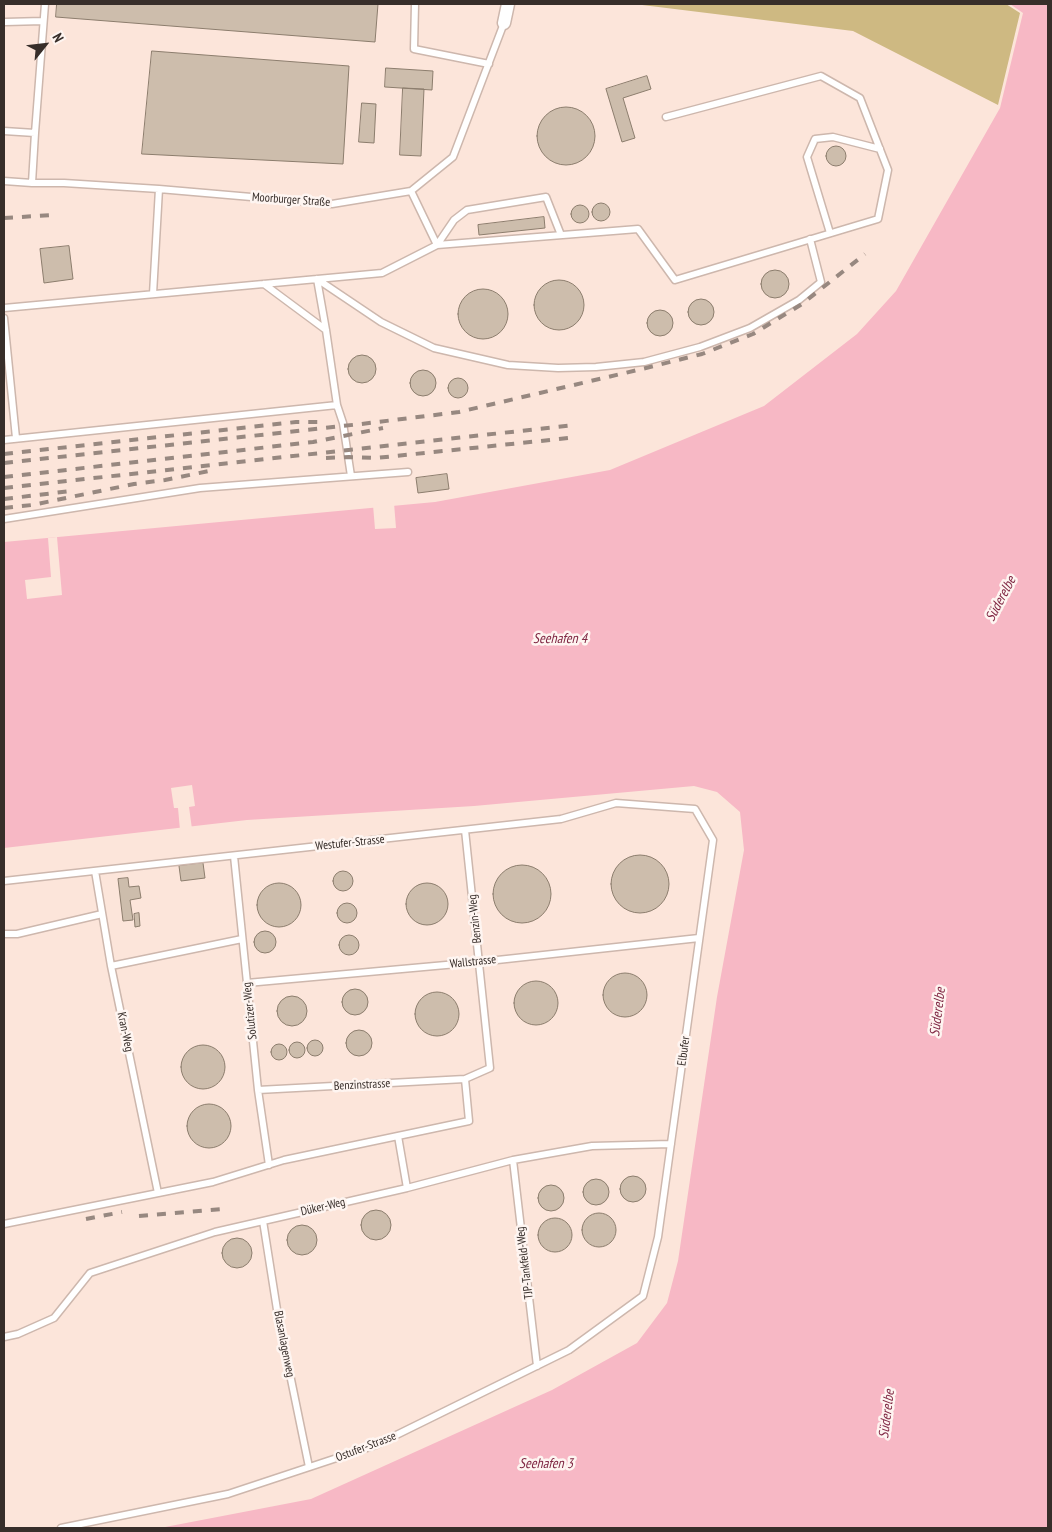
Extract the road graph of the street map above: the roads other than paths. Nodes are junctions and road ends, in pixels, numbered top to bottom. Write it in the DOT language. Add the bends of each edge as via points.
graph roads {
  1 [pos="45,4"];
  2 [pos="415,4"];
  3 [pos="508,4"];
  4 [pos="44,21"];
  5 [pos="5,22"];
  6 [pos="504,24"];
  7 [pos="489,64"];
  8 [pos="666,117"];
  9 [pos="4,131"];
  10 [pos="35,133"];
  11 [pos="880,149"];
  12 [pos="4,181"];
  13 [pos="32,183"];
  14 [pos="159,189"];
  15 [pos="411,191"];
  16 [pos="830,233"];
  17 [pos="562,235"];
  18 [pos="810,239"];
  19 [pos="437,245"];
  20 [pos="317,279"];
  21 [pos="264,284"];
  22 [pos="153,294"];
  23 [pos="4,308"];
  24 [pos="4,318"];
  25 [pos="326,330"];
  26 [pos="337,405"];
  27 [pos="16,438"];
  28 [pos="4,440"];
  29 [pos="408,472"];
  30 [pos="352,476"];
  31 [pos="4,519"];
  32 [pos="695,809"];
  33 [pos="465,830"];
  34 [pos="234,856"];
  35 [pos="95,871"];
  36 [pos="4,881"];
  37 [pos="102,914"];
  38 [pos="4,934"];
  39 [pos="699,938"];
  40 [pos="242,939"];
  41 [pos="479,962"];
  42 [pos="111,966"];
  43 [pos="247,983"];
  44 [pos="465,1079"];
  45 [pos="258,1090"];
  46 [pos="398,1136"];
  47 [pos="671,1144"];
  48 [pos="514,1160"];
  49 [pos="269,1165"];
  50 [pos="407,1188"];
  51 [pos="158,1193"];
  52 [pos="263,1221"];
  53 [pos="4,1224"];
  54 [pos="643,1296"];
  55 [pos="4,1338"];
  56 [pos="537,1366"];
  57 [pos="309,1467"];
  58 [pos="61,1528"];
  1 -- 4 [label="lane"];
  2 -- 7 [label="lane" via="414,49"];
  3 -- 6 [label="street"];
  4 -- 5 [label="lane"];
  4 -- 10 [label="lane"];
  6 -- 7 [label="lane, Moorburger Straße"];
  7 -- 15 [label="lane, Moorburger Straße" via="453,157"];
  8 -- 11 [label="lane" via="821,76 860,98"];
  9 -- 10 [label="lane"];
  10 -- 13 [label="lane"];
  11 -- 16 [label="lane" via="888,170 878,219"];
  11 -- 16 [label="lane" via="832,137 815,139 807,157"];
  12 -- 13 [label="lane, Moorburger Straße"];
  13 -- 14 [label="lane, Moorburger Straße"];
  14 -- 15 [label="lane, Moorburger Straße" via="332,204"];
  14 -- 22 [label="lane"];
  15 -- 19 [label="lane"];
  16 -- 18 [label="lane"];
  17 -- 18 [label="lane" via="638,228 676,280"];
  17 -- 19 [label="lane"];
  17 -- 19 [label="lane" via="546,197 467,210 454,220"];
  18 -- 20 [label="lane" via="821,282 799,300 750,328 700,347 644,362 596,367 508,366 434,348 381,322"];
  19 -- 20 [label="lane" via="382,273"];
  20 -- 21 [label="lane"];
  20 -- 25 [label="lane"];
  21 -- 22 [label="lane"];
  21 -- 25 [label="lane"];
  22 -- 23 [label="lane"];
  24 -- 27 [label="lane"];
  25 -- 26 [label="lane"];
  26 -- 27 [label="lane"];
  26 -- 30 [label="lane" via="344,426"];
  27 -- 28 [label="lane"];
  29 -- 30 [label="lane"];
  30 -- 31 [label="lane" via="200,488"];
  32 -- 33 [label="lane, Westufer-Strasse" via="616,803 561,819"];
  32 -- 39 [label="lane, Elbufer" via="713,840"];
  33 -- 34 [label="lane, Westufer-Strasse"];
  33 -- 41 [label="lane, Benzin-Weg"];
  34 -- 35 [label="lane, Westufer-Strasse"];
  34 -- 40 [label="lane, Solutizer-Weg"];
  35 -- 36 [label="lane, Westufer-Strasse"];
  35 -- 37 [label="lane, Kran-Weg"];
  37 -- 38 [label="lane" via="17,934"];
  37 -- 42 [label="lane, Kran-Weg"];
  39 -- 41 [label="lane, Wallstrasse"];
  39 -- 47 [label="lane, Elbufer"];
  40 -- 42 [label="lane"];
  40 -- 43 [label="lane, Solutizer-Weg"];
  41 -- 43 [label="lane, Wallstrasse"];
  41 -- 44 [label="lane, Benzin-Weg" via="490,1068"];
  42 -- 51 [label="lane, Kran-Weg"];
  43 -- 45 [label="lane, Solutizer-Weg"];
  44 -- 45 [label="lane, Benzinstrasse"];
  44 -- 46 [label="lane" via="470,1120"];
  45 -- 49 [label="lane, Solutizer-Weg"];
  46 -- 49 [label="lane"];
  46 -- 50 [label="lane"];
  47 -- 48 [label="lane, Düker-Weg" via="592,1146"];
  47 -- 54 [label="lane, Elbufer" via="658,1237"];
  48 -- 50 [label="lane, Düker-Weg"];
  48 -- 56 [label="lane, TJP-Tankfeld-Weg"];
  49 -- 51 [label="lane" via="213,1182"];
  50 -- 52 [label="lane, Düker-Weg"];
  51 -- 53 [label="lane"];
  52 -- 55 [label="lane, Düker-Weg" via="215,1232 90,1273 54,1318"];
  52 -- 57 [label="lane, Blasanlagenweg" via="278,1316"];
  54 -- 56 [label="lane, Ostufer-Strasse" via="569,1350"];
  56 -- 57 [label="lane, Ostufer-Strasse" via="376,1445"];
  57 -- 58 [label="lane, Ostufer-Strasse" via="228,1494"];
}
